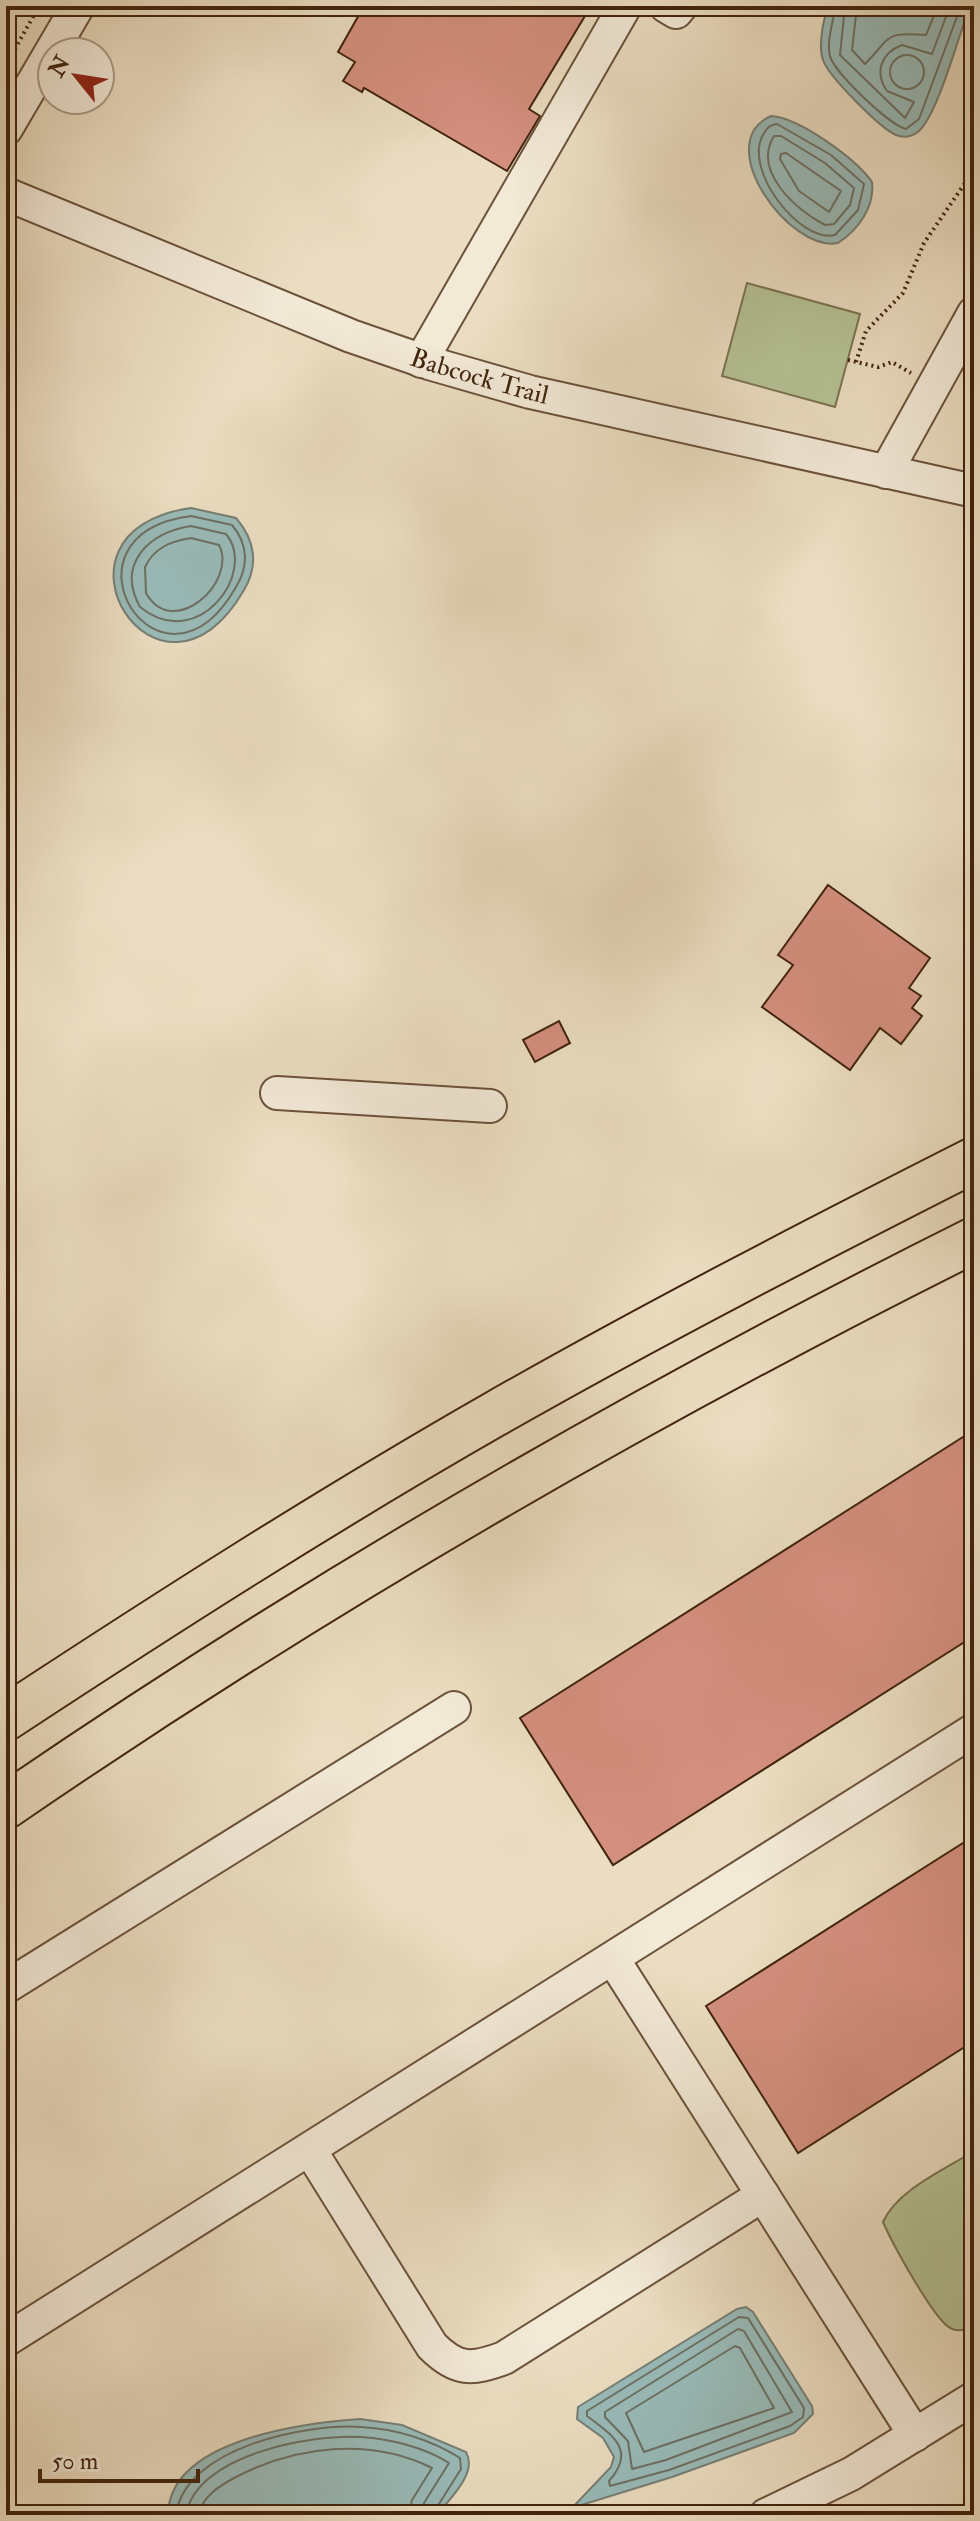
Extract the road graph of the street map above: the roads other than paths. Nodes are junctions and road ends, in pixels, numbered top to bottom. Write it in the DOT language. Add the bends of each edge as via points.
graph roads {
  1 [pos="78,6"];
  2 [pos="625,6"];
  3 [pos="666,6"];
  4 [pos="681,6"];
  5 [pos="6,129"];
  6 [pos="6,194"];
  7 [pos="974,313"];
  8 [pos="421,361"];
  9 [pos="886,472"];
  10 [pos="974,491"];
  11 [pos="277,1093"];
  12 [pos="490,1106"];
  13 [pos="974,1160"];
  14 [pos="974,1240"];
  15 [pos="454,1708"];
  16 [pos="6,1718"];
  17 [pos="974,1730"];
  18 [pos="6,1806"];
  19 [pos="613,1959"];
  20 [pos="6,1987"];
  21 [pos="310,2150"];
  22 [pos="763,2195"];
  23 [pos="6,2340"];
  24 [pos="974,2398"];
  25 [pos="915,2435"];
  26 [pos="766,2515"];
  1 -- 5 [label="street"];
  2 -- 8 [label="street"];
  3 -- 4 [label="street" via="676,12"];
  6 -- 8 [label="street, Babcock Trail"];
  7 -- 9 [label="street"];
  8 -- 9 [label="street, Babcock Trail" via="530,392"];
  9 -- 10 [label="street, Babcock Trail"];
  11 -- 12 [label="street"];
  13 -- 16 [label="highway" via="491,1416 233,1570"];
  14 -- 18 [label="highway" via="746,1357 486,1503 222,1663"];
  15 -- 20 [label="street"];
  17 -- 19 [label="street"];
  19 -- 21 [label="street"];
  19 -- 22 [label="street"];
  21 -- 22 [label="street" via="432,2346 461,2366 479,2368 504,2358"];
  21 -- 23 [label="street"];
  22 -- 25 [label="street"];
  24 -- 25 [label="street"];
  25 -- 26 [label="street" via="851,2474"];
}
